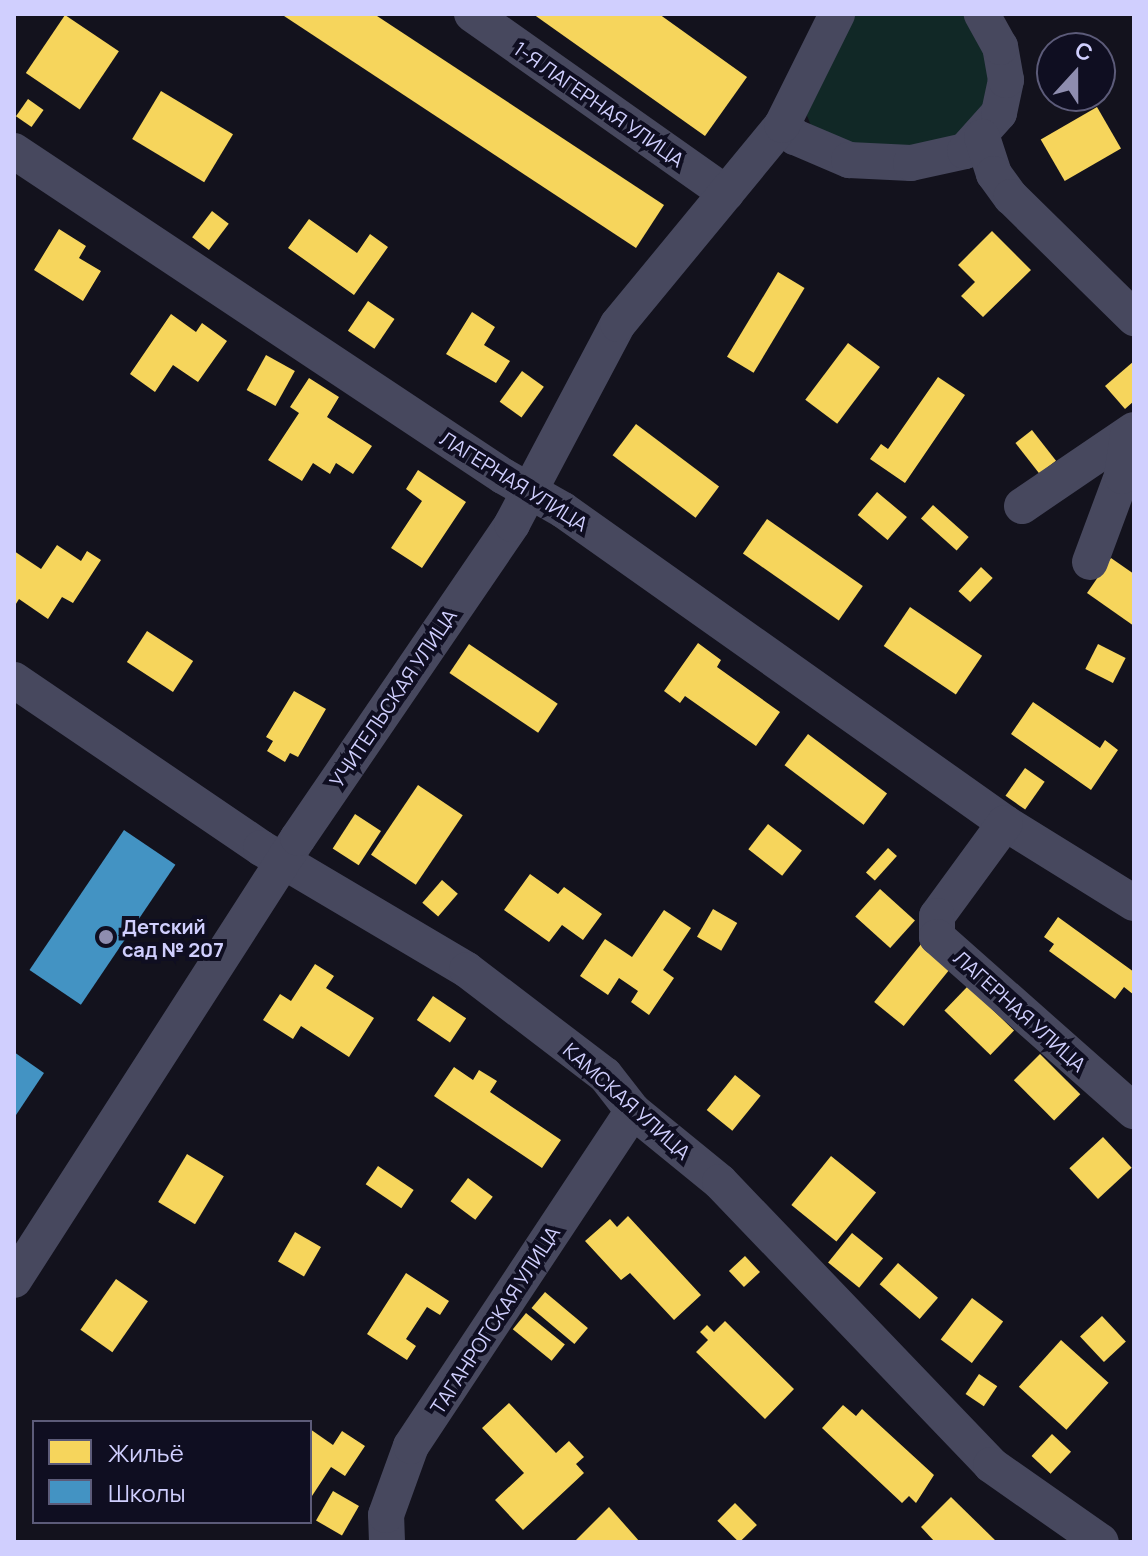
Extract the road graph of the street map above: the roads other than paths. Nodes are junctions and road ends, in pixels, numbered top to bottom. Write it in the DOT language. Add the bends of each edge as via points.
graph roads {
  1 [pos="472,14"];
  2 [pos="837,14"];
  3 [pos="982,14"];
  4 [pos="782,125"];
  5 [pos="982,137"];
  6 [pos="14,151"];
  7 [pos="726,193"];
  8 [pos="1134,318"];
  9 [pos="1131,432"];
  10 [pos="531,491"];
  11 [pos="1022,506"];
  12 [pos="1090,562"];
  13 [pos="14,680"];
  14 [pos="1005,823"];
  15 [pos="284,861"];
  16 [pos="1134,903"];
  17 [pos="633,1111"];
  18 [pos="1134,1111"];
  19 [pos="14,1280"];
  20 [pos="387,1542"];
  21 [pos="1101,1542"];
  1 -- 7 [label="street, 1-Я ЛАГЕРНАЯ УЛИЦА"];
  2 -- 4 [label="street, УЧИТЕЛЬСКАЯ УЛИЦА"];
  3 -- 5 [label="street" via="1000,47 1006,80 999,113"];
  4 -- 5 [label="street" via="824,151 874,163 937,161 965,151"];
  4 -- 7 [label="street, УЧИТЕЛЬСКАЯ УЛИЦА"];
  5 -- 8 [label="street" via="994,174 1011,197"];
  6 -- 10 [label="street, ЛАГЕРНАЯ УЛИЦА"];
  7 -- 10 [label="street, УЧИТЕЛЬСКАЯ УЛИЦА" via="618,324"];
  9 -- 11 [label="street"];
  9 -- 12 [label="street" via="1122,476"];
  10 -- 14 [label="street, ЛАГЕРНАЯ УЛИЦА"];
  10 -- 15 [label="street, УЧИТЕЛЬСКАЯ УЛИЦА"];
  13 -- 15 [label="street, КАМСКАЯ УЛИЦА"];
  14 -- 16 [label="street, ЛАГЕРНАЯ УЛИЦА"];
  14 -- 18 [label="street, ЛАГЕРНАЯ УЛИЦА" via="937,916 937,937"];
  15 -- 17 [label="street, КАМСКАЯ УЛИЦА" via="467,970 605,1075"];
  15 -- 19 [label="street, УЧИТЕЛЬСКАЯ УЛИЦА"];
  17 -- 20 [label="street, ТАГАНРОГСКАЯ УЛИЦА" via="411,1446 386,1515"];
  17 -- 21 [label="street, КАМСКАЯ УЛИЦА" via="720,1182 991,1465"];
}
